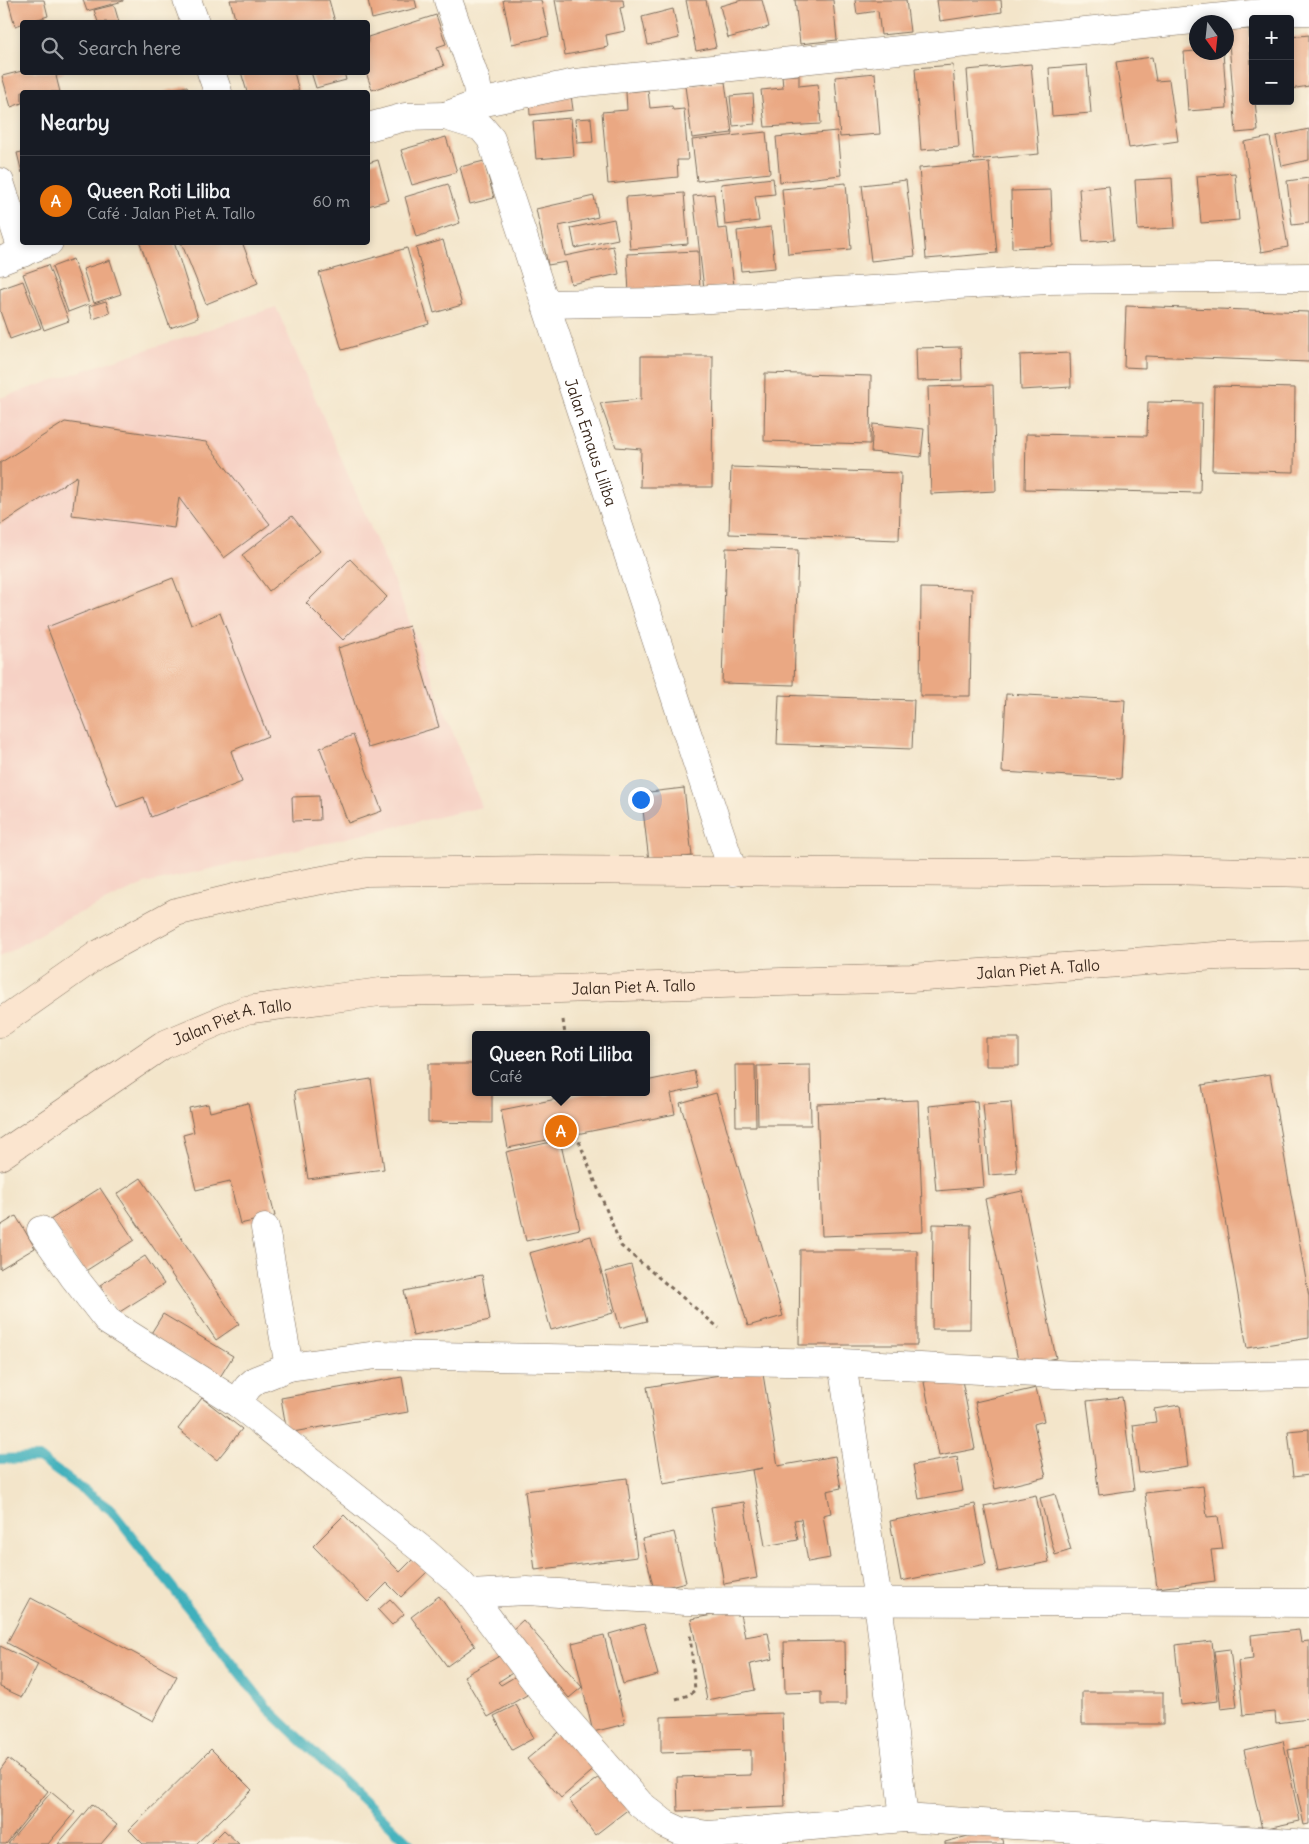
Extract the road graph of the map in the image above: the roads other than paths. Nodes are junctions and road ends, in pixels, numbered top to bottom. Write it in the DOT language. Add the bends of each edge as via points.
graph roads {
  1 [pos="187,0"];
  2 [pos="448,0"];
  3 [pos="1309,11"];
  4 [pos="194,20"];
  5 [pos="212,75"];
  6 [pos="217,90"];
  7 [pos="480,103"];
  8 [pos="445,116"];
  9 [pos="370,126"];
  10 [pos="0,182"];
  11 [pos="42,245"];
  12 [pos="12,257"];
  13 [pos="1309,277"];
  14 [pos="546,304"];
  15 [pos="733,872"];
  16 [pos="1309,873"];
  17 [pos="1309,954"];
  18 [pos="0,1023"];
  19 [pos="0,1156"];
  20 [pos="264,1228"];
  21 [pos="40,1230"];
  22 [pos="842,1363"];
  23 [pos="289,1367"];
  24 [pos="1309,1375"];
  25 [pos="237,1403"];
  26 [pos="470,1594"];
  27 [pos="878,1601"];
  28 [pos="1309,1603"];
  29 [pos="904,1818"];
  30 [pos="1309,1844"];
  1 -- 4 [label="street"];
  2 -- 7 [label="street" via="476,81"];
  3 -- 7 [label="street" via="1272,12 575,83"];
  5 -- 6 [label="street"];
  7 -- 8 [label="street"];
  8 -- 9 [label="street, Jalan Emaus Liliba" via="405,117"];
  8 -- 14 [label="street, Jalan Emaus Liliba" via="481,127 491,139"];
  10 -- 12 [label="street"];
  11 -- 12 [label="street"];
  13 -- 14 [label="street" via="1048,280 657,302"];
  14 -- 15 [label="street, Jalan Emaus Liliba"];
  15 -- 16 [label="main road" via="1159,870"];
  15 -- 18 [label="main road" via="366,872 262,891 176,912 97,955"];
  17 -- 19 [label="main road, Jalan Piet A. Tallo" via="1216,956 911,978 380,992 246,1010 164,1045"];
  20 -- 23 [label="street"];
  21 -- 25 [label="street" via="109,1322"];
  22 -- 23 [label="street" via="377,1355"];
  22 -- 24 [label="street" via="1096,1376"];
  22 -- 27 [label="street"];
  23 -- 25 [label="street" via="256,1380"];
  25 -- 26 [label="street" via="426,1553"];
  26 -- 27 [label="street" via="527,1591 686,1601"];
  26 -- 29 [label="street" via="547,1697 640,1804 665,1824 680,1831 709,1835"];
  27 -- 28 [label="street"];
  27 -- 29 [label="street"];
  29 -- 30 [label="street"];
}
